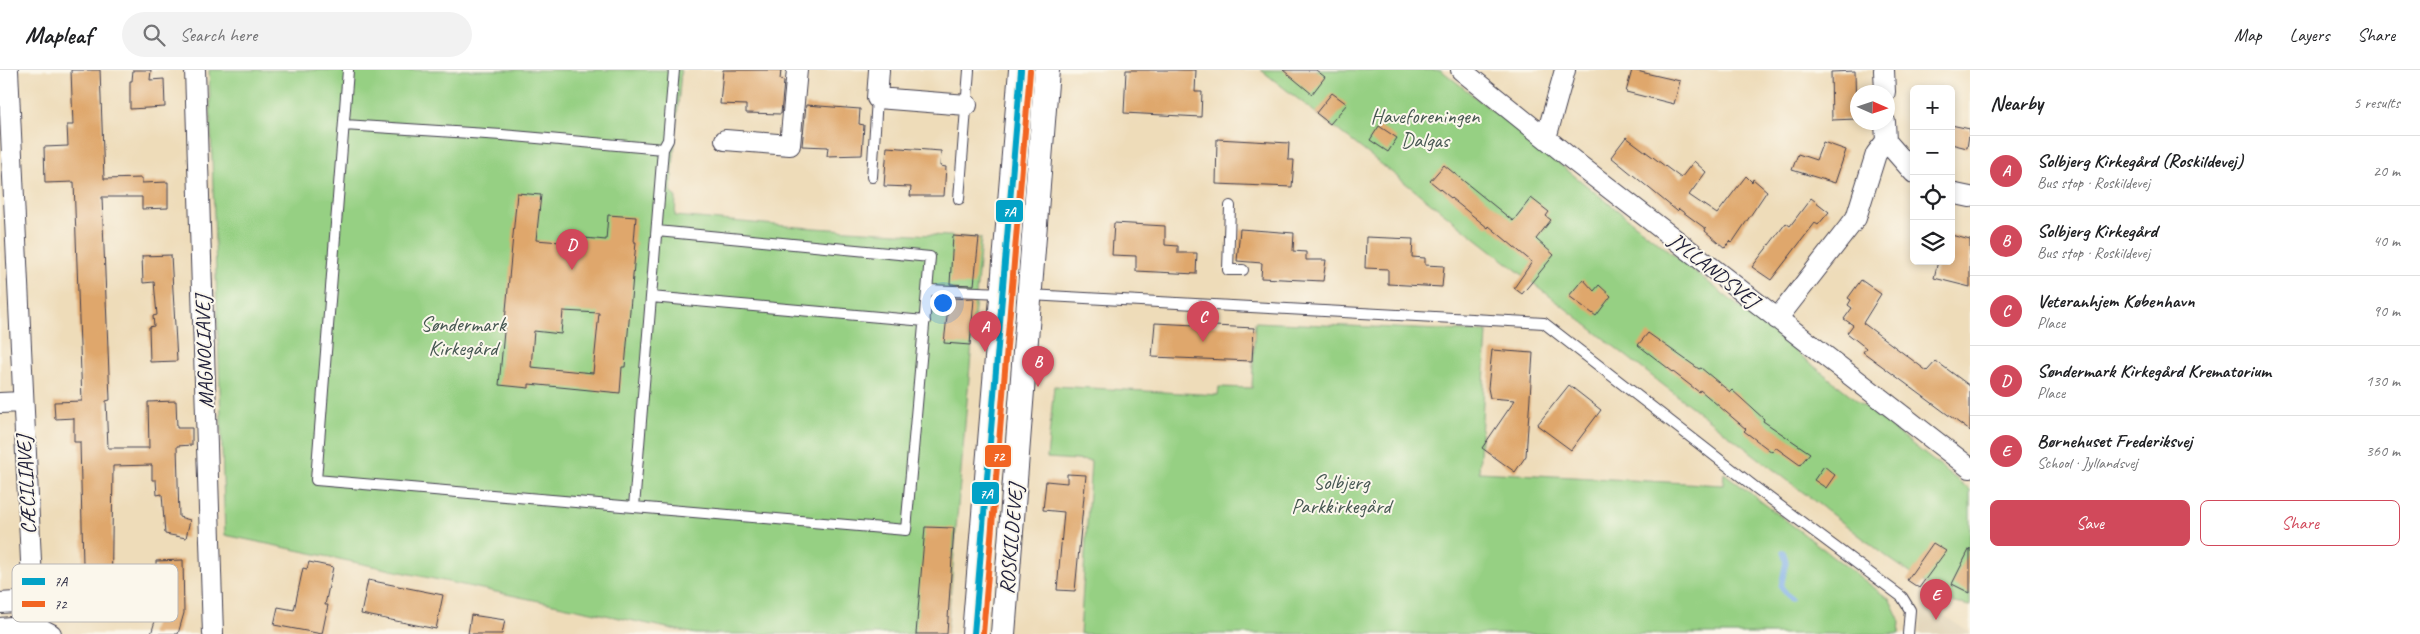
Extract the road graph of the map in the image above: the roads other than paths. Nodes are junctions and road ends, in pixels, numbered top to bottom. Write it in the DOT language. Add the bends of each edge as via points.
graph roads {
  1 [pos="8,70"];
  2 [pos="195,70"];
  3 [pos="348,70"];
  4 [pos="674,70"];
  5 [pos="797,70"];
  6 [pos="880,70"];
  7 [pos="969,70"];
  8 [pos="1021,70"];
  9 [pos="1047,70"];
  10 [pos="1461,70"];
  11 [pos="1565,70"];
  12 [pos="1884,70"];
  13 [pos="1884,85"];
  14 [pos="877,98"];
  15 [pos="967,105"];
  16 [pos="344,125"];
  17 [pos="1885,132"];
  18 [pos="1546,138"];
  19 [pos="725,140"];
  20 [pos="664,149"];
  21 [pos="1910,167"];
  22 [pos="872,177"];
  23 [pos="1955,194"];
  24 [pos="6,196"];
  25 [pos="1970,198"];
  26 [pos="959,199"];
  27 [pos="1230,206"];
  28 [pos="657,231"];
  29 [pos="1243,270"];
  30 [pos="928,290"];
  31 [pos="1003,293"];
  32 [pos="1030,295"];
  33 [pos="651,297"];
  34 [pos="1777,320"];
  35 [pos="925,321"];
  36 [pos="22,402"];
  37 [pos="0,403"];
  38 [pos="1970,468"];
  39 [pos="634,507"];
  40 [pos="29,564"];
  41 [pos="0,628"];
  42 [pos="42,630"];
  43 [pos="213,634"];
  44 [pos="974,634"];
  45 [pos="1003,634"];
  46 [pos="1908,634"];
  1 -- 24 [label="street, CÆCILIAVEJ"];
  2 -- 43 [label="street, MAGNOLIAVEJ"];
  3 -- 16 [label="lane"];
  4 -- 20 [label="lane" via="668,140"];
  5 -- 19 [label="street" via="790,145"];
  6 -- 14 [label="street"];
  7 -- 15 [label="lane"];
  8 -- 31 [label="street, ROSKILDEVEJ"];
  9 -- 32 [label="street, ROSKILDEVEJ"];
  10 -- 18 [label="street, JYLLANDSVEJ"];
  11 -- 18 [label="street"];
  12 -- 13 [label="street"];
  14 -- 15 [label="street"];
  14 -- 22 [label="lane"];
  15 -- 26 [label="lane"];
  16 -- 20 [label="lane"];
  16 -- 39 [label="lane" via="316,480"];
  17 -- 21 [label="street"];
  17 -- 34 [label="street" via="1856,218"];
  18 -- 34 [label="street, JYLLANDSVEJ"];
  20 -- 28 [label="lane"];
  23 -- 25 [label="street"];
  24 -- 36 [label="street, CÆCILIAVEJ"];
  27 -- 29 [label="lane" via="1228,270"];
  28 -- 30 [label="lane" via="930,257"];
  28 -- 33 [label="lane"];
  30 -- 31 [label="lane"];
  30 -- 35 [label="lane"];
  31 -- 32 [label="street"];
  31 -- 44 [label="street, ROSKILDEVEJ"];
  32 -- 45 [label="street, ROSKILDEVEJ"];
  32 -- 46 [label="lane" via="1544,323 1902,597 1910,610"];
  33 -- 35 [label="lane"];
  33 -- 39 [label="lane"];
  34 -- 38 [label="street, JYLLANDSVEJ"];
  35 -- 39 [label="lane" via="906,530"];
  36 -- 37 [label="street"];
  36 -- 40 [label="street, CÆCILIAVEJ"];
  41 -- 42 [label="street"];
}
